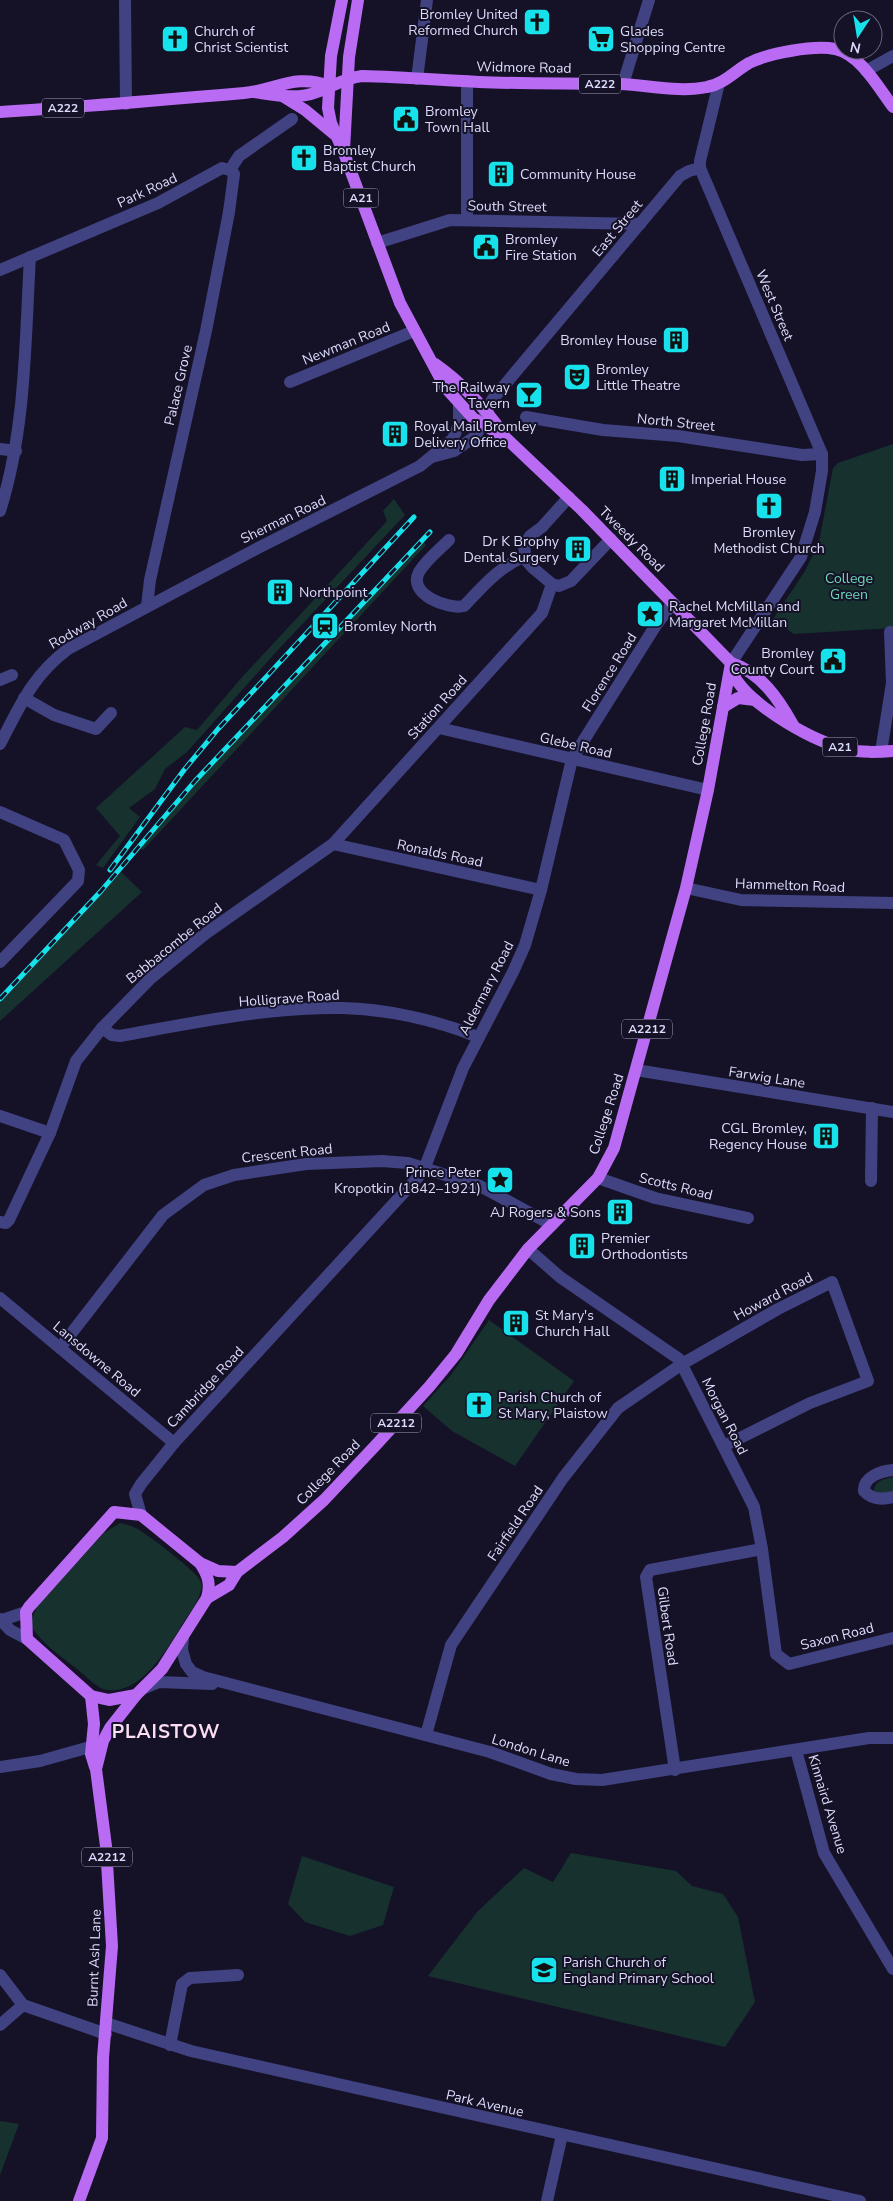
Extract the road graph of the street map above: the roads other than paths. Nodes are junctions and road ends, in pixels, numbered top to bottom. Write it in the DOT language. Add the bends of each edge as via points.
graph roads {
  1 [pos="125,0"];
  2 [pos="342,0"];
  3 [pos="358,0"];
  4 [pos="427,0"];
  5 [pos="649,0"];
  6 [pos="893,56"];
  7 [pos="866,71"];
  8 [pos="348,78"];
  9 [pos="417,79"];
  10 [pos="467,81"];
  11 [pos="719,83"];
  12 [pos="623,84"];
  13 [pos="329,86"];
  14 [pos="254,92"];
  15 [pos="284,96"];
  16 [pos="126,104"];
  17 [pos="893,107"];
  18 [pos="0,112"];
  19 [pos="292,119"];
  20 [pos="334,134"];
  21 [pos="344,153"];
  22 [pos="700,168"];
  23 [pos="230,170"];
  24 [pos="467,220"];
  25 [pos="640,224"];
  26 [pos="377,243"];
  27 [pos="30,257"];
  28 [pos="0,270"];
  29 [pos="414,331"];
  30 [pos="432,362"];
  31 [pos="290,382"];
  32 [pos="459,405"];
  33 [pos="486,411"];
  34 [pos="526,417"];
  35 [pos="479,430"];
  36 [pos="506,439"];
  37 [pos="0,449"];
  38 [pos="16,451"];
  39 [pos="822,454"];
  40 [pos="432,457"];
  41 [pos="569,497"];
  42 [pos="0,511"];
  43 [pos="611,539"];
  44 [pos="449,540"];
  45 [pos="525,556"];
  46 [pos="552,584"];
  47 [pos="673,603"];
  48 [pos="147,606"];
  49 [pos="890,632"];
  50 [pos="731,663"];
  51 [pos="12,674"];
  52 [pos="0,680"];
  53 [pos="24,698"];
  54 [pos="755,700"];
  55 [pos="723,707"];
  56 [pos="111,713"];
  57 [pos="793,725"];
  58 [pos="438,728"];
  59 [pos="0,744"];
  60 [pos="887,752"];
  61 [pos="572,760"];
  62 [pos="708,790"];
  63 [pos="0,812"];
  64 [pos="333,844"];
  65 [pos="686,888"];
  66 [pos="541,890"];
  67 [pos="893,903"];
  68 [pos="0,962"];
  69 [pos="102,1028"];
  70 [pos="478,1037"];
  71 [pos="636,1070"];
  72 [pos="872,1108"];
  73 [pos="893,1112"];
  74 [pos="0,1116"];
  75 [pos="50,1133"];
  76 [pos="425,1167"];
  77 [pos="598,1178"];
  78 [pos="871,1181"];
  79 [pos="748,1218"];
  80 [pos="0,1222"];
  81 [pos="552,1225"];
  82 [pos="528,1249"];
  83 [pos="0,1298"];
  84 [pos="60,1348"];
  85 [pos="682,1364"];
  86 [pos="174,1442"];
  87 [pos="724,1446"];
  88 [pos="893,1470"];
  89 [pos="893,1497"];
  90 [pos="141,1515"];
  91 [pos="762,1550"];
  92 [pos="200,1563"];
  93 [pos="237,1572"];
  94 [pos="208,1598"];
  95 [pos="26,1612"];
  96 [pos="3,1626"];
  97 [pos="183,1638"];
  98 [pos="893,1638"];
  99 [pos="27,1640"];
  100 [pos="789,1664"];
  101 [pos="225,1684"];
  102 [pos="139,1692"];
  103 [pos="91,1696"];
  104 [pos="426,1735"];
  105 [pos="893,1738"];
  106 [pos="90,1747"];
  107 [pos="796,1750"];
  108 [pos="0,1767"];
  109 [pos="96,1769"];
  110 [pos="675,1770"];
  111 [pos="893,1969"];
  112 [pos="0,1975"];
  113 [pos="238,1975"];
  114 [pos="23,2004"];
  115 [pos="0,2025"];
  116 [pos="106,2029"];
  117 [pos="170,2045"];
  118 [pos="562,2135"];
  119 [pos="79,2201"];
  120 [pos="547,2201"];
  121 [pos="860,2201"];
  1 -- 16 [label="street"];
  2 -- 13 [label="main road, A21" via="333,42"];
  3 -- 8 [label="main road, A21"];
  4 -- 9 [label="street"];
  5 -- 12 [label="street"];
  6 -- 7 [label="street"];
  7 -- 11 [label="main road, A222" via="849,55 834,49 797,50 749,63"];
  7 -- 17 [label="main road, A222"];
  8 -- 9 [label="main road, Widmore Road / A222"];
  8 -- 13 [label="main road, Widmore Road / A222"];
  8 -- 21 [label="main road, Tweedy Road / A21"];
  9 -- 10 [label="main road, Widmore Road / A222"];
  10 -- 12 [label="main road, Widmore Road / A222"];
  10 -- 24 [label="street"];
  11 -- 12 [label="main road, Widmore Road / A222" via="693,89"];
  11 -- 22 [label="street"];
  13 -- 14 [label="main road, Widmore Road / A222" via="307,80 282,83"];
  13 -- 15 [label="main road, Widmore Road / A222" via="316,92"];
  13 -- 20 [label="main road, Tweedy Road / A21" via="329,116"];
  14 -- 15 [label="main road, Widmore Road / A222"];
  14 -- 16 [label="main road, Widmore Road / A222"];
  15 -- 20 [label="main road"];
  16 -- 18 [label="main road, Widmore Road / A222"];
  19 -- 23 [label="street" via="239,156"];
  20 -- 21 [label="main road, Tweedy Road / A21"];
  21 -- 26 [label="main road, Tweedy Road / A21"];
  22 -- 25 [label="street, East Street" via="680,176"];
  22 -- 39 [label="street, West Street"];
  23 -- 27 [label="street, Park Road" via="222,168 158,203"];
  23 -- 48 [label="street, Palace Grove" via="234,174 229,212"];
  24 -- 25 [label="street, South Street"];
  24 -- 26 [label="street, South Street" via="450,220"];
  25 -- 33 [label="street, East Street"];
  26 -- 29 [label="main road, Tweedy Road / A21"];
  27 -- 28 [label="street, Park Road"];
  27 -- 38 [label="street"];
  29 -- 30 [label="main road, Tweedy Road / A21"];
  29 -- 31 [label="street, Newman Road"];
  30 -- 32 [label="main road, Tweedy Road / A21"];
  30 -- 33 [label="main road, Tweedy Road / A21" via="455,379"];
  32 -- 35 [label="main road, Tweedy Road / A21"];
  32 -- 40 [label="street, Sherman Road" via="457,432"];
  33 -- 35 [label="street"];
  33 -- 36 [label="main road, Tweedy Road / A21"];
  34 -- 39 [label="street, North Street" via="802,455"];
  35 -- 36 [label="main road, Tweedy Road / A21"];
  35 -- 40 [label="street, Sherman Road" via="454,451"];
  36 -- 41 [label="main road, Tweedy Road / A21"];
  37 -- 38 [label="street"];
  38 -- 42 [label="street"];
  39 -- 50 [label="street, College Road" via="815,512 801,557"];
  40 -- 48 [label="street, Sherman Road"];
  41 -- 43 [label="main road, Tweedy Road / A21"];
  41 -- 45 [label="street" via="526,541"];
  43 -- 46 [label="street" via="572,581 559,586"];
  43 -- 47 [label="main road, Tweedy Road / A21"];
  44 -- 45 [label="street" via="425,565 417,579 422,592 445,606 464,606 497,571"];
  45 -- 46 [label="street" via="533,568"];
  46 -- 58 [label="street, Station Road" via="542,613"];
  47 -- 50 [label="main road, Tweedy Road / A21"];
  47 -- 61 [label="street, Florence Road"];
  48 -- 53 [label="street, Rodway Road" via="68,649 49,663"];
  49 -- 60 [label="street" via="892,683"];
  50 -- 54 [label="main road, Tweedy Road / A21" via="736,680"];
  50 -- 55 [label="main road, College Road / A2212"];
  50 -- 57 [label="main road, Tweedy Road / A21" via="746,668 778,698"];
  51 -- 52 [label="street"];
  53 -- 56 [label="street" via="54,715 96,729"];
  53 -- 59 [label="street, Rodway Road"];
  54 -- 55 [label="main road" via="738,698"];
  54 -- 57 [label="main road, Tweedy Road / A21"];
  55 -- 62 [label="main road, College Road / A2212"];
  57 -- 60 [label="main road, Tweedy Road / A21" via="828,744 846,749"];
  58 -- 61 [label="street, Glebe Road"];
  58 -- 64 [label="street, Station Road"];
  61 -- 62 [label="street, Glebe Road"];
  61 -- 66 [label="street, Aldermary Road"];
  62 -- 65 [label="main road, College Road / A2212"];
  63 -- 68 [label="street" via="64,840 79,870 78,881"];
  64 -- 66 [label="street, Ronalds Road"];
  64 -- 69 [label="street, Babbacombe Road" via="205,934 151,978"];
  65 -- 67 [label="street, Hammelton Road" via="742,900"];
  65 -- 71 [label="main road, College Road / A2212"];
  66 -- 70 [label="street, Aldermary Road" via="525,945"];
  69 -- 70 [label="street, Holligrave Road" via="120,1036 219,1019 342,1008 397,1014"];
  69 -- 75 [label="street, Babbacombe Road" via="76,1061"];
  70 -- 76 [label="street, Aldermary Road"];
  71 -- 72 [label="street, Farwig Lane"];
  71 -- 77 [label="main road, College Road / A2212" via="614,1148"];
  72 -- 73 [label="street, Farwig Lane"];
  72 -- 78 [label="street"];
  74 -- 75 [label="street"];
  75 -- 80 [label="street, Babbacombe Road" via="10,1220"];
  76 -- 81 [label="street, Crescent Road" via="480,1186"];
  76 -- 84 [label="street, Crescent Road" via="382,1162 306,1164 234,1174 204,1185 163,1215 151,1228"];
  76 -- 86 [label="street, Cambridge Road"];
  77 -- 79 [label="street, Scotts Road" via="655,1198"];
  77 -- 81 [label="main road, College Road / A2212"];
  81 -- 82 [label="main road, College Road / A2212"];
  82 -- 85 [label="street, Morgan Road" via="560,1277"];
  82 -- 93 [label="main road, College Road / A2212" via="489,1300 456,1354 429,1387 324,1500"];
  83 -- 84 [label="street, Lansdowne Road"];
  84 -- 86 [label="street, Lansdowne Road"];
  85 -- 87 [label="street, Morgan Road"];
  85 -- 87 [label="street, Howard Road" via="832,1282 868,1381 810,1403"];
  85 -- 104 [label="street, Fairfield Road" via="618,1408 563,1478 451,1645"];
  86 -- 90 [label="street, Cambridge Road" via="136,1494"];
  87 -- 91 [label="street, Morgan Road" via="754,1507"];
  88 -- 89 [label="street" via="870,1478 864,1491 872,1498 883,1500"];
  90 -- 92 [label="main road"];
  90 -- 95 [label="main road" via="110,1514"];
  91 -- 100 [label="street, Morgan Road" via="776,1654"];
  91 -- 110 [label="street, Gilbert Road" via="650,1570 646,1577"];
  92 -- 93 [label="main road" via="218,1571"];
  92 -- 94 [label="main road" via="210,1584"];
  93 -- 94 [label="main road, College Road / A2212" via="229,1585"];
  94 -- 97 [label="main road, College Road / A2212"];
  95 -- 96 [label="street"];
  95 -- 99 [label="main road"];
  96 -- 99 [label="street"];
  97 -- 101 [label="street" via="185,1660 192,1672"];
  97 -- 102 [label="main road, College Road / A2212" via="162,1669"];
  98 -- 100 [label="street, Saxon Road"];
  99 -- 103 [label="main road"];
  101 -- 102 [label="street" via="169,1681 151,1684"];
  101 -- 104 [label="street, London Lane"];
  102 -- 103 [label="main road" via="109,1700"];
  102 -- 109 [label="main road, Burnt Ash Lane / A2212" via="107,1734"];
  103 -- 106 [label="main road" via="94,1724"];
  104 -- 110 [label="street, London Lane" via="576,1779 602,1780"];
  105 -- 107 [label="street, London Lane" via="869,1738"];
  106 -- 108 [label="street" via="40,1761"];
  106 -- 109 [label="main road"];
  107 -- 110 [label="street, London Lane"];
  107 -- 111 [label="street, Kinnaird Avenue" via="824,1853"];
  109 -- 116 [label="main road, Burnt Ash Lane / A2212" via="106,1846 112,1946"];
  112 -- 114 [label="street"];
  113 -- 117 [label="street" via="190,1978 182,1984"];
  114 -- 115 [label="street"];
  114 -- 116 [label="street, Park Avenue"];
  116 -- 117 [label="street, Park Avenue"];
  116 -- 119 [label="main road, Burnt Ash Lane / A2212" via="102,2138"];
  117 -- 118 [label="street, Park Avenue"];
  118 -- 120 [label="street"];
  118 -- 121 [label="street, Park Avenue"];
}
